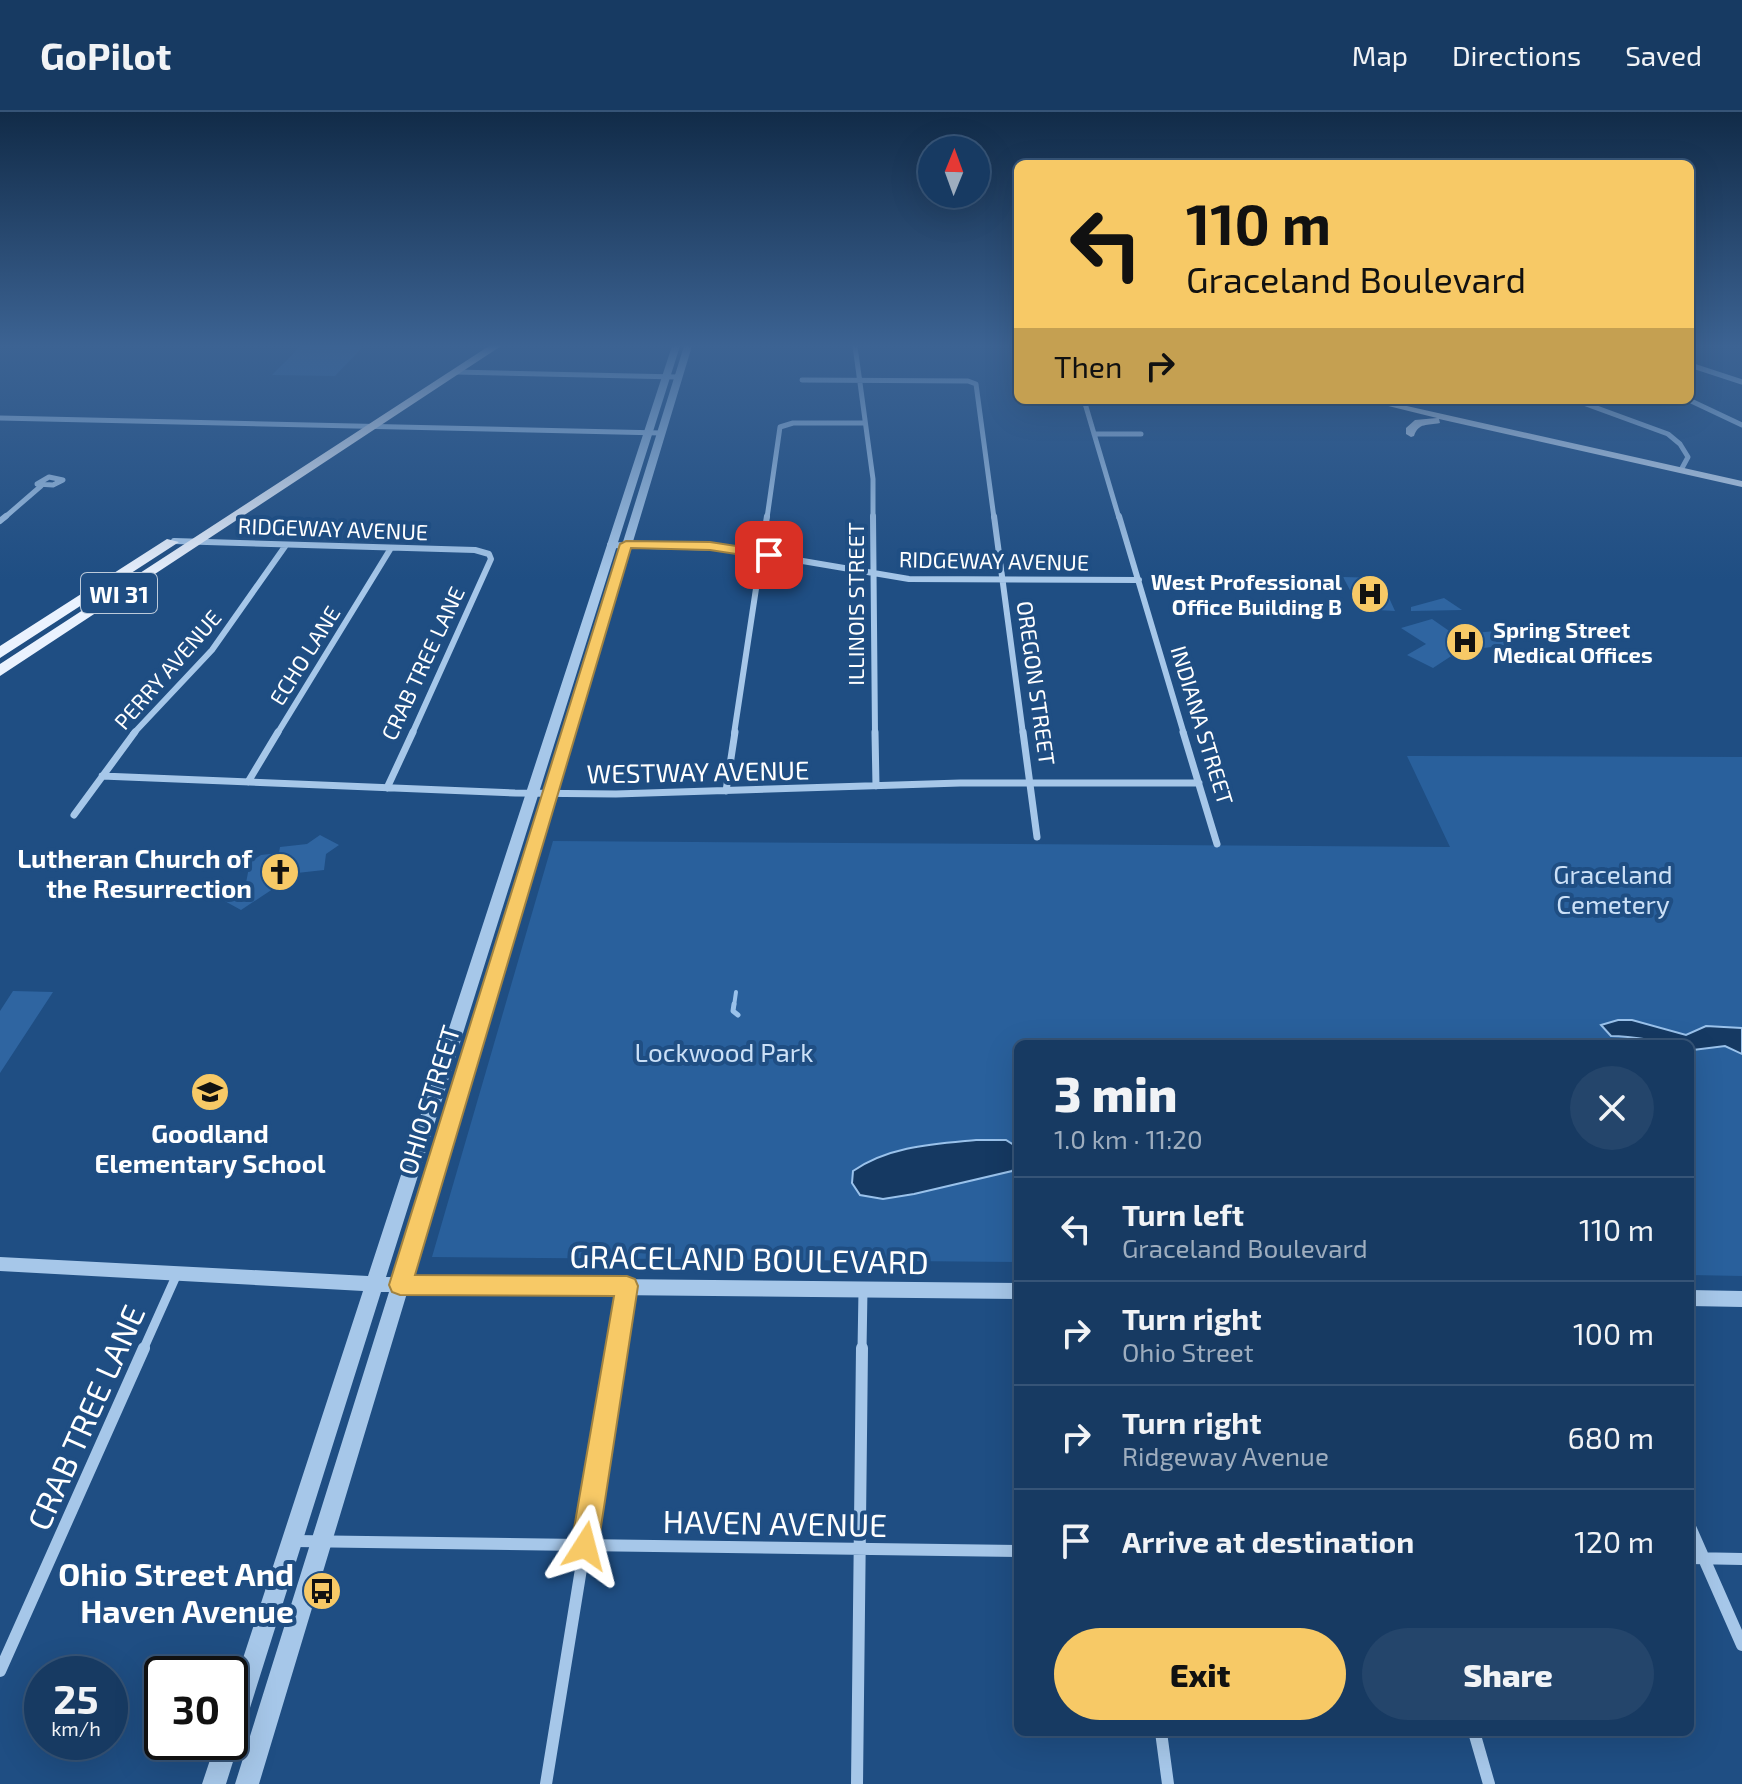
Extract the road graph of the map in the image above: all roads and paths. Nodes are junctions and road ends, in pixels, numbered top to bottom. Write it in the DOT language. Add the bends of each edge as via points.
graph roads {
  1 [pos="266,424"];
  2 [pos="356,424"];
  3 [pos="375,424"];
  4 [pos="651,424"];
  5 [pos="664,424"];
  6 [pos="785,424"];
  7 [pos="864,424"];
  8 [pos="981,424"];
  9 [pos="1091,424"];
  10 [pos="1414,424"];
  11 [pos="1459,424"];
  12 [pos="1474,424"];
  13 [pos="1640,424"];
  14 [pos="353,426"];
  15 [pos="372,426"];
  16 [pos="1486,427"];
  17 [pos="648,433"];
  18 [pos="661,433"];
  19 [pos="1094,434"];
  20 [pos="1141,434"];
  21 [pos="1411,434"];
  22 [pos="635,470"];
  23 [pos="1681,470"];
  24 [pos="648,471"];
  25 [pos="1742,484"];
  26 [pos="41,486"];
  27 [pos="623,506"];
  28 [pos="638,506"];
  29 [pos="0,521"];
  30 [pos="174,541"];
  31 [pos="197,542"];
  32 [pos="626,544"];
  33 [pos="286,545"];
  34 [pos="610,545"];
  35 [pos="391,548"];
  36 [pos="761,554"];
  37 [pos="490,555"];
  38 [pos="876,574"];
  39 [pos="1003,580"];
  40 [pos="1139,580"];
  41 [pos="588,614"];
  42 [pos="605,615"];
  43 [pos="0,653"];
  44 [pos="0,671"];
  45 [pos="565,687"];
  46 [pos="583,687"];
  47 [pos="102,776"];
  48 [pos="248,782"];
  49 [pos="1199,783"];
  50 [pos="1031,784"];
  51 [pos="876,786"];
  52 [pos="387,788"];
  53 [pos="726,791"];
  54 [pos="532,793"];
  55 [pos="551,793"];
  56 [pos="74,815"];
  57 [pos="1037,837"];
  58 [pos="1217,844"];
  59 [pos="444,1066"];
  60 [pos="468,1066"];
  61 [pos="0,1264"];
  62 [pos="177,1273"];
  63 [pos="374,1283"];
  64 [pos="400,1285"];
  65 [pos="627,1286"];
  66 [pos="863,1289"];
  67 [pos="1014,1291"];
  68 [pos="1694,1298"];
  69 [pos="1742,1299"];
  70 [pos="291,1541"];
  71 [pos="321,1541"];
  72 [pos="585,1546"];
  73 [pos="860,1549"];
  74 [pos="1014,1551"];
  75 [pos="1697,1558"];
  76 [pos="1742,1559"];
  77 [pos="1742,1645"];
  78 [pos="0,1671"];
  79 [pos="248,1676"];
  80 [pos="1162,1736"];
  81 [pos="1475,1736"];
  82 [pos="221,1760"];
  83 [pos="214,1784"];
  84 [pos="247,1784"];
  85 [pos="546,1784"];
  86 [pos="857,1784"];
  87 [pos="1168,1784"];
  88 [pos="1489,1784"];
  1 -- 14 [label="street"];
  2 -- 14 [label="main road, WI 31"];
  3 -- 15 [label="main road, WI 31"];
  4 -- 17 [label="street, OHIO STREET"];
  5 -- 18 [label="street, OHIO STREET"];
  6 -- 36 [label="street" via="780,427"];
  7 -- 38 [label="street, ILLINOIS STREET" via="873,479"];
  8 -- 39 [label="street, OREGON STREET"];
  9 -- 19 [label="street, INDIANA STREET"];
  10 -- 21 [label="main road"];
  11 -- 16 [label="main road"];
  12 -- 16 [label="main road"];
  13 -- 23 [label="street" via="1674,439 1688,454"];
  14 -- 15 [label="street"];
  14 -- 30 [label="main road, WI 31"];
  15 -- 17 [label="street"];
  15 -- 31 [label="main road, WI 31"];
  16 -- 23 [label="main road"];
  17 -- 18 [label="street"];
  17 -- 22 [label="street, OHIO STREET"];
  18 -- 24 [label="street, OHIO STREET"];
  19 -- 20 [label="street"];
  19 -- 40 [label="street, INDIANA STREET"];
  22 -- 24 [label="street"];
  22 -- 27 [label="street, OHIO STREET"];
  23 -- 25 [label="main road"];
  24 -- 28 [label="street, OHIO STREET"];
  26 -- 29 [label="street"];
  27 -- 28 [label="street"];
  27 -- 34 [label="street, OHIO STREET"];
  28 -- 32 [label="street, OHIO STREET"];
  30 -- 31 [label="street, RIDGEWAY AVENUE"];
  30 -- 43 [label="main road, WI 31"];
  31 -- 33 [label="street, RIDGEWAY AVENUE"];
  31 -- 44 [label="main road, WI 31"];
  32 -- 34 [label="street, RIDGEWAY AVENUE"];
  32 -- 36 [label="street, RIDGEWAY AVENUE" via="710,546"];
  32 -- 42 [label="street, OHIO STREET"];
  33 -- 35 [label="street, RIDGEWAY AVENUE"];
  33 -- 47 [label="street, PERRY AVENUE" via="212,650 136,730"];
  34 -- 41 [label="street, OHIO STREET"];
  35 -- 37 [label="street, RIDGEWAY AVENUE"];
  35 -- 48 [label="street, ECHO LANE"];
  36 -- 38 [label="street, RIDGEWAY AVENUE"];
  36 -- 53 [label="street"];
  37 -- 52 [label="street, CRAB TREE LANE"];
  38 -- 39 [label="street, RIDGEWAY AVENUE"];
  38 -- 51 [label="street, ILLINOIS STREET"];
  39 -- 40 [label="street, RIDGEWAY AVENUE"];
  39 -- 50 [label="street, OREGON STREET"];
  40 -- 49 [label="street, INDIANA STREET"];
  41 -- 42 [label="street"];
  41 -- 45 [label="street, OHIO STREET"];
  42 -- 46 [label="street, OHIO STREET"];
  45 -- 46 [label="street"];
  45 -- 54 [label="street, OHIO STREET"];
  46 -- 55 [label="street, OHIO STREET"];
  47 -- 48 [label="street, WESTWAY AVENUE"];
  47 -- 56 [label="street, PERRY AVENUE"];
  48 -- 52 [label="street, WESTWAY AVENUE"];
  49 -- 50 [label="street, WESTWAY AVENUE"];
  49 -- 58 [label="street, INDIANA STREET"];
  50 -- 51 [label="street, WESTWAY AVENUE"];
  50 -- 57 [label="street, OREGON STREET"];
  51 -- 53 [label="street, WESTWAY AVENUE"];
  52 -- 54 [label="street, WESTWAY AVENUE"];
  53 -- 55 [label="street, WESTWAY AVENUE"];
  54 -- 55 [label="street, WESTWAY AVENUE"];
  54 -- 59 [label="street, OHIO STREET"];
  55 -- 60 [label="street, OHIO STREET"];
  59 -- 60 [label="street"];
  59 -- 63 [label="street, OHIO STREET"];
  60 -- 64 [label="street, OHIO STREET"];
  61 -- 62 [label="street, GRACELAND BOULEVARD"];
  62 -- 63 [label="street, GRACELAND BOULEVARD"];
  62 -- 78 [label="street, CRAB TREE LANE"];
  63 -- 64 [label="street, GRACELAND BOULEVARD"];
  63 -- 70 [label="street, OHIO STREET"];
  64 -- 65 [label="street, GRACELAND BOULEVARD"];
  64 -- 71 [label="street, OHIO STREET"];
  65 -- 66 [label="street, GRACELAND BOULEVARD"];
  65 -- 72 [label="street"];
  66 -- 67 [label="street, GRACELAND BOULEVARD"];
  66 -- 73 [label="street"];
  68 -- 69 [label="street"];
  70 -- 71 [label="street, HAVEN AVENUE"];
  70 -- 79 [label="street, OHIO STREET"];
  71 -- 72 [label="street, HAVEN AVENUE"];
  71 -- 84 [label="street, OHIO STREET"];
  72 -- 73 [label="street, HAVEN AVENUE"];
  72 -- 85 [label="street"];
  73 -- 74 [label="street, HAVEN AVENUE"];
  73 -- 86 [label="street"];
  75 -- 76 [label="street"];
  75 -- 77 [label="street"];
  80 -- 87 [label="street"];
  81 -- 88 [label="street"];
  82 -- 83 [label="street"];
}
